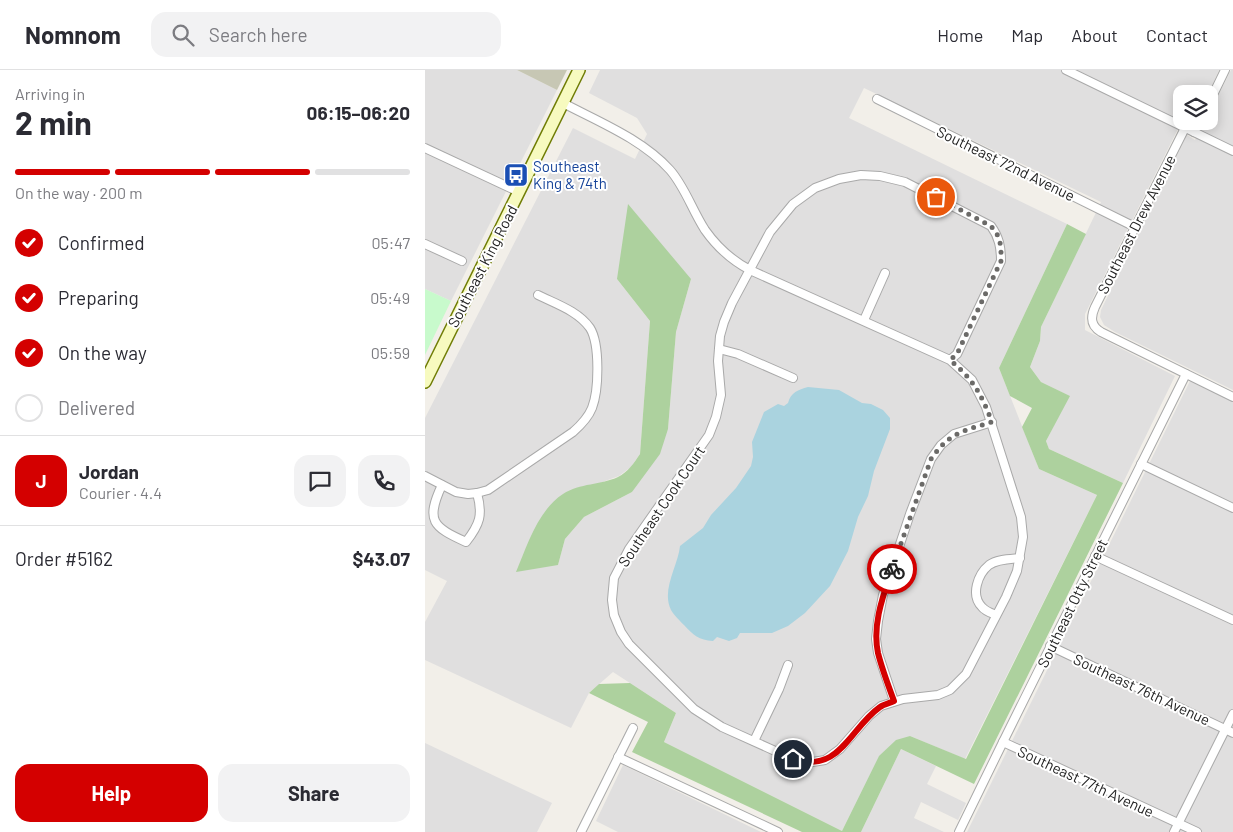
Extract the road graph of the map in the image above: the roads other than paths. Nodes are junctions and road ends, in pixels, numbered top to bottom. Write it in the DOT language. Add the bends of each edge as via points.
graph roads {
  1 [pos="579,70"];
  2 [pos="1066,70"];
  3 [pos="1225,70"];
  4 [pos="1218,85"];
  5 [pos="877,99"];
  6 [pos="563,103"];
  7 [pos="1173,122"];
  8 [pos="1184,130"];
  9 [pos="1190,130"];
  10 [pos="1194,132"];
  11 [pos="425,148"];
  12 [pos="1233,151"];
  13 [pos="519,192"];
  14 [pos="1135,227"];
  15 [pos="425,244"];
  16 [pos="462,261"];
  17 [pos="750,270"];
  18 [pos="885,272"];
  19 [pos="538,295"];
  20 [pos="864,320"];
  21 [pos="719,349"];
  22 [pos="950,360"];
  23 [pos="1186,374"];
  24 [pos="793,378"];
  25 [pos="425,382"];
  26 [pos="1233,397"];
  27 [pos="992,422"];
  28 [pos="1141,464"];
  29 [pos="425,476"];
  30 [pos="442,485"];
  31 [pos="477,494"];
  32 [pos="1233,508"];
  33 [pos="1095,556"];
  34 [pos="1020,558"];
  35 [pos="996,615"];
  36 [pos="1233,620"];
  37 [pos="1051,646"];
  38 [pos="788,666"];
  39 [pos="894,701"];
  40 [pos="1233,714"];
  41 [pos="633,728"];
  42 [pos="1229,731"];
  43 [pos="754,741"];
  44 [pos="1003,742"];
  45 [pos="618,757"];
  46 [pos="1178,823"];
  47 [pos="961,831"];
  48 [pos="581,832"];
  49 [pos="778,832"];
  50 [pos="1174,832"];
  51 [pos="1197,832"];
  1 -- 6 [label="main road, Southeast King Road"];
  2 -- 7 [label="street"];
  3 -- 4 [label="street"];
  5 -- 14 [label="street, Southeast 72nd Avenue"];
  6 -- 13 [label="main road, Southeast King Road"];
  6 -- 17 [label="street, Southeast Cook Court" via="656,155 678,180 704,229 721,250"];
  8 -- 14 [label="street, Southeast Drew Avenue"];
  9 -- 10 [label="street"];
  10 -- 12 [label="street"];
  11 -- 13 [label="street"];
  13 -- 25 [label="main road, Southeast King Road"];
  14 -- 23 [label="street, Southeast Drew Avenue" via="1095,308 1092,322 1101,332"];
  15 -- 16 [label="street"];
  17 -- 20 [label="street, Southeast Cook Court"];
  17 -- 21 [label="street, Southeast Cook Court" via="724,322"];
  17 -- 22 [label="street" via="781,217 815,188 861,175 905,182 991,226 1001,246 1001,261 995,276 957,354"];
  18 -- 20 [label="street"];
  19 -- 31 [label="street" via="570,311 590,328 596,349 596,392 591,409 573,432 488,490"];
  20 -- 22 [label="street, Southeast Cook Court"];
  21 -- 24 [label="street"];
  21 -- 43 [label="street, Southeast Cook Court" via="721,395 709,435 629,549 615,578 612,600 621,632 629,644 694,709 722,728"];
  22 -- 27 [label="street, Southeast Cook Court" via="972,380"];
  23 -- 26 [label="street"];
  23 -- 28 [label="street, Southeast Otty Street"];
  27 -- 34 [label="street, Southeast Cook Court" via="1021,517"];
  27 -- 39 [label="street" via="954,434 941,445 931,459 911,514 883,595 878,621 878,653"];
  28 -- 32 [label="street"];
  28 -- 33 [label="street, Southeast Otty Street"];
  29 -- 30 [label="street"];
  30 -- 31 [label="street" via="456,492"];
  30 -- 31 [label="street" via="432,508 433,518 439,528 466,542 480,518"];
  33 -- 36 [label="street"];
  33 -- 37 [label="street, Southeast Otty Street"];
  34 -- 35 [label="street, Southeast Cook Court"];
  34 -- 35 [label="street" via="995,562 980,574 977,596 981,606"];
  35 -- 39 [label="street, Southeast Cook Court" via="966,674 956,685 938,695"];
  37 -- 42 [label="street, Southeast 76th Avenue"];
  37 -- 44 [label="street, Southeast Otty Street"];
  38 -- 43 [label="street"];
  39 -- 43 [label="street, Southeast Cook Court" via="869,716 840,749 825,760 807,763"];
  40 -- 42 [label="street"];
  41 -- 45 [label="street"];
  42 -- 46 [label="street"];
  44 -- 46 [label="street, Southeast 77th Avenue"];
  44 -- 47 [label="street, Southeast Otty Street"];
  45 -- 48 [label="street"];
  45 -- 49 [label="street"];
  46 -- 50 [label="street"];
  46 -- 51 [label="street, Southeast 77th Avenue"];
}
